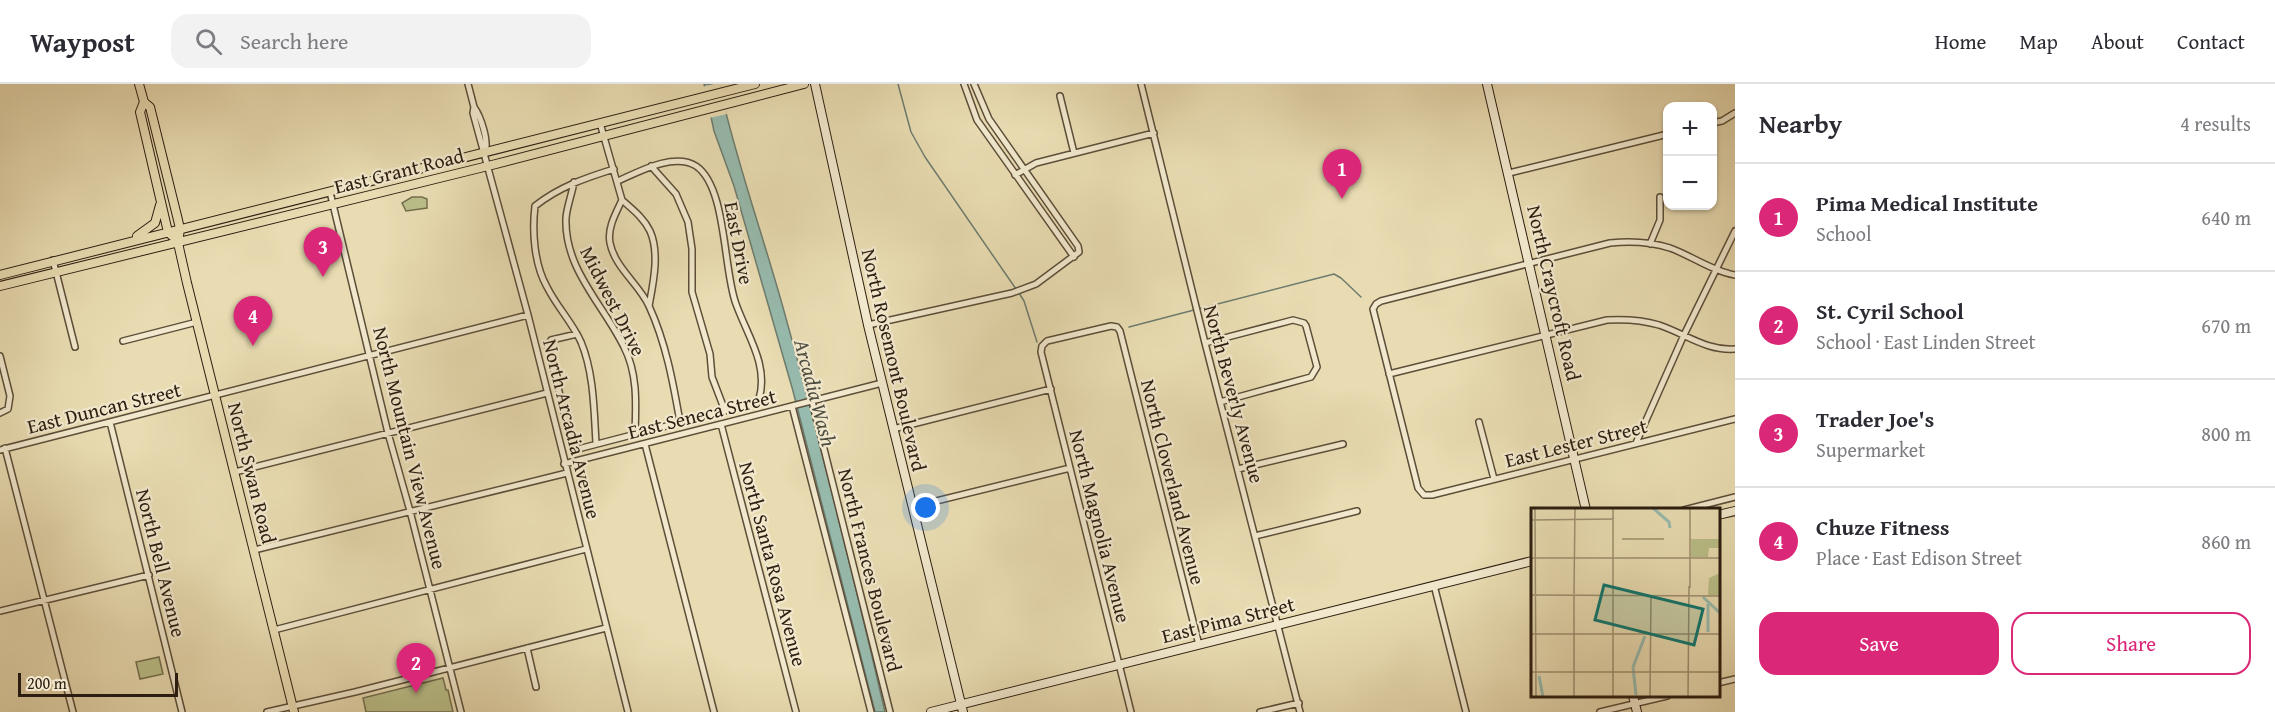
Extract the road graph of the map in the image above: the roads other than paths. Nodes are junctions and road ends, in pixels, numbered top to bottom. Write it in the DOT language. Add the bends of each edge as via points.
graph roads {
  1 [pos="139,84"];
  2 [pos="468,84"];
  3 [pos="755,84"];
  4 [pos="804,84"];
  5 [pos="815,84"];
  6 [pos="964,84"];
  7 [pos="974,84"];
  8 [pos="1141,84"];
  9 [pos="1487,84"];
  10 [pos="1060,96"];
  11 [pos="144,102"];
  12 [pos="1735,113"];
  13 [pos="1717,122"];
  14 [pos="600,123"];
  15 [pos="1154,133"];
  16 [pos="1663,135"];
  17 [pos="603,136"];
  18 [pos="485,153"];
  19 [pos="1074,153"];
  20 [pos="488,166"];
  21 [pos="651,166"];
  22 [pos="614,169"];
  23 [pos="1024,169"];
  24 [pos="1509,172"];
  25 [pos="1016,175"];
  26 [pos="618,181"];
  27 [pos="574,182"];
  28 [pos="330,192"];
  29 [pos="1660,197"];
  30 [pos="622,200"];
  31 [pos="161,202"];
  32 [pos="333,203"];
  33 [pos="1057,214"];
  34 [pos="1048,221"];
  35 [pos="180,229"];
  36 [pos="1735,231"];
  37 [pos="168,232"];
  38 [pos="125,242"];
  39 [pos="178,243"];
  40 [pos="1650,244"];
  41 [pos="1076,254"];
  42 [pos="53,260"];
  43 [pos="1530,263"];
  44 [pos="1715,269"];
  45 [pos="57,273"];
  46 [pos="0,275"];
  47 [pos="1735,275"];
  48 [pos="0,286"];
  49 [pos="1368,301"];
  50 [pos="649,306"];
  51 [pos="1375,306"];
  52 [pos="528,315"];
  53 [pos="197,322"];
  54 [pos="868,325"];
  55 [pos="1117,327"];
  56 [pos="576,334"];
  57 [pos="1546,334"];
  58 [pos="1684,336"];
  59 [pos="123,340"];
  60 [pos="1205,343"];
  61 [pos="75,347"];
  62 [pos="1735,349"];
  63 [pos="370,355"];
  64 [pos="0,356"];
  65 [pos="1389,374"];
  66 [pos="882,383"];
  67 [pos="1051,389"];
  68 [pos="547,393"];
  69 [pos="215,396"];
  70 [pos="811,402"];
  71 [pos="1220,402"];
  72 [pos="793,406"];
  73 [pos="725,411"];
  74 [pos="0,413"];
  75 [pos="1735,419"];
  76 [pos="110,422"];
  77 [pos="680,422"];
  78 [pos="1479,422"];
  79 [pos="721,424"];
  80 [pos="893,429"];
  81 [pos="388,433"];
  82 [pos="634,434"];
  83 [pos="596,443"];
  84 [pos="1636,443"];
  85 [pos="645,444"];
  86 [pos="1343,444"];
  87 [pos="3,449"];
  88 [pos="1575,459"];
  89 [pos="564,464"];
  90 [pos="1070,468"];
  91 [pos="1238,470"];
  92 [pos="235,472"];
  93 [pos="567,473"];
  94 [pos="1494,478"];
  95 [pos="1735,497"];
  96 [pos="912,507"];
  97 [pos="1586,508"];
  98 [pos="1692,508"];
  99 [pos="410,511"];
  100 [pos="1357,511"];
  101 [pos="1735,511"];
  102 [pos="1720,515"];
  103 [pos="1255,536"];
  104 [pos="586,549"];
  105 [pos="254,550"];
  106 [pos="1531,561"];
  107 [pos="149,574"];
  108 [pos="1434,585"];
  109 [pos="430,590"];
  110 [pos="44,600"];
  111 [pos="0,611"];
  112 [pos="1279,624"];
  113 [pos="606,628"];
  114 [pos="274,630"];
  115 [pos="1199,645"];
  116 [pos="527,648"];
  117 [pos="1119,665"];
  118 [pos="451,668"];
  119 [pos="1735,679"];
  120 [pos="1720,683"];
  121 [pos="536,687"];
  122 [pos="1656,697"];
  123 [pos="1634,699"];
  124 [pos="1299,703"];
  125 [pos="962,708"];
  126 [pos="293,709"];
  127 [pos="73,712"];
  128 [pos="182,712"];
  129 [pos="267,712"];
  130 [pos="461,712"];
  131 [pos="628,712"];
  132 [pos="714,712"];
  133 [pos="796,712"];
  134 [pos="871,712"];
  135 [pos="890,712"];
  136 [pos="931,712"];
  137 [pos="1131,712"];
  138 [pos="1260,712"];
  139 [pos="1300,712"];
  140 [pos="1466,712"];
  141 [pos="1600,712"];
  142 [pos="1637,712"];
  1 -- 11 [label="main road, North Swan Road"];
  2 -- 18 [label="street, North Arcadia Avenue" via="486,141"];
  3 -- 14 [label="main road, East Grant Road"];
  4 -- 17 [label="main road, East Grant Road"];
  5 -- 54 [label="street, North Rosemont Boulevard"];
  6 -- 25 [label="street" via="978,120"];
  7 -- 23 [label="street" via="989,119"];
  8 -- 15 [label="street, North Beverly Avenue"];
  9 -- 24 [label="street, North Craycroft Road"];
  10 -- 19 [label="street"];
  11 -- 31 [label="main road, North Swan Road" via="140,112"];
  11 -- 35 [label="main road, North Swan Road" via="150,107"];
  12 -- 13 [label="street"];
  14 -- 17 [label="street"];
  14 -- 18 [label="main road, East Grant Road"];
  15 -- 19 [label="street"];
  15 -- 60 [label="street, North Beverly Avenue"];
  16 -- 24 [label="street"];
  17 -- 20 [label="main road, East Grant Road"];
  17 -- 22 [label="street"];
  18 -- 20 [label="street, North Arcadia Avenue"];
  18 -- 28 [label="main road, East Grant Road"];
  19 -- 23 [label="street"];
  20 -- 32 [label="main road, East Grant Road"];
  20 -- 52 [label="street, North Arcadia Avenue"];
  21 -- 26 [label="street, East Drive"];
  21 -- 73 [label="street" via="676,194 688,222 692,292 710,354 712,377"];
  21 -- 73 [label="street, East Drive" via="672,161 695,166 710,183 723,224 735,304 748,330 762,376 759,399"];
  22 -- 26 [label="street"];
  22 -- 27 [label="street"];
  23 -- 25 [label="street"];
  23 -- 33 [label="street"];
  24 -- 43 [label="street, North Craycroft Road"];
  25 -- 34 [label="street"];
  26 -- 30 [label="street"];
  27 -- 56 [label="street" via="535,206 533,227 546,287"];
  27 -- 82 [label="street, Midwest Drive" via="566,217 568,247 578,272 625,349 634,377"];
  28 -- 32 [label="street, North Mountain View Avenue"];
  28 -- 35 [label="main road, East Grant Road"];
  29 -- 40 [label="street" via="1660,220"];
  30 -- 50 [label="street" via="646,224 653,241"];
  30 -- 50 [label="street" via="610,229 610,246"];
  31 -- 37 [label="main road, North Swan Road"];
  31 -- 38 [label="main road" via="152,227"];
  32 -- 39 [label="main road, East Grant Road"];
  32 -- 63 [label="street, North Mountain View Avenue"];
  33 -- 34 [label="street"];
  33 -- 41 [label="street" via="1078,246"];
  34 -- 41 [label="street"];
  35 -- 37 [label="main road, East Grant Road"];
  35 -- 39 [label="main road, North Swan Road"];
  36 -- 44 [label="street"];
  37 -- 38 [label="main road, East Grant Road"];
  37 -- 39 [label="main road, North Swan Road"];
  38 -- 42 [label="main road, East Grant Road"];
  39 -- 45 [label="main road, East Grant Road"];
  39 -- 53 [label="main road, North Swan Road"];
  40 -- 43 [label="street" via="1610,243"];
  40 -- 44 [label="street"];
  41 -- 54 [label="street" via="1036,284 1012,293"];
  42 -- 45 [label="street"];
  42 -- 46 [label="main road, East Grant Road"];
  43 -- 51 [label="street" via="1381,301"];
  43 -- 57 [label="street, North Craycroft Road"];
  44 -- 47 [label="street"];
  44 -- 58 [label="street"];
  45 -- 48 [label="main road, East Grant Road"];
  45 -- 61 [label="street"];
  49 -- 51 [label="street"];
  50 -- 77 [label="street" via="665,346"];
  51 -- 65 [label="street"];
  52 -- 63 [label="street, East Duncan Street"];
  52 -- 68 [label="street, North Arcadia Avenue"];
  53 -- 59 [label="street"];
  53 -- 69 [label="main road, North Swan Road"];
  54 -- 66 [label="street, North Rosemont Boulevard"];
  55 -- 67 [label="street, North Magnolia Avenue" via="1047,341 1041,352"];
  55 -- 115 [label="street, North Cloverland Avenue"];
  56 -- 83 [label="street" via="591,380"];
  56 -- 83 [label="street" via="551,340 549,350 571,441 578,448"];
  57 -- 58 [label="street" via="1617,320 1652,323"];
  57 -- 65 [label="street"];
  57 -- 88 [label="street, North Craycroft Road"];
  58 -- 62 [label="street" via="1713,348"];
  58 -- 84 [label="street"];
  60 -- 71 [label="street, North Beverly Avenue"];
  60 -- 71 [label="street" via="1293,320 1304,322 1317,367 1311,377"];
  63 -- 69 [label="street, East Duncan Street"];
  63 -- 81 [label="street, North Mountain View Avenue"];
  64 -- 74 [label="street" via="11,400 8,409"];
  65 -- 94 [label="street, East Lester Street" via="1422,496"];
  66 -- 70 [label="street, East Seneca Street"];
  66 -- 80 [label="street, North Rosemont Boulevard"];
  67 -- 80 [label="street"];
  67 -- 90 [label="street, North Magnolia Avenue"];
  68 -- 81 [label="street"];
  68 -- 89 [label="street, North Arcadia Avenue"];
  69 -- 76 [label="street, East Duncan Street"];
  69 -- 92 [label="main road, North Swan Road"];
  70 -- 72 [label="street, East Seneca Street"];
  70 -- 135 [label="street, North Frances Boulevard"];
  71 -- 91 [label="street, North Beverly Avenue"];
  72 -- 79 [label="street, East Seneca Street"];
  72 -- 134 [label="street, North Frances Boulevard"];
  73 -- 77 [label="street"];
  75 -- 84 [label="street, East Lester Street"];
  76 -- 87 [label="street, East Duncan Street"];
  76 -- 107 [label="street, North Bell Avenue"];
  77 -- 82 [label="street"];
  78 -- 94 [label="street"];
  79 -- 85 [label="street, East Seneca Street"];
  79 -- 133 [label="street, North Santa Rosa Avenue"];
  80 -- 96 [label="street, North Rosemont Boulevard"];
  81 -- 92 [label="street"];
  81 -- 99 [label="street, North Mountain View Avenue"];
  82 -- 83 [label="street"];
  84 -- 88 [label="street, East Lester Street"];
  85 -- 89 [label="street, East Seneca Street"];
  85 -- 132 [label="street"];
  86 -- 91 [label="street"];
  87 -- 110 [label="street"];
  88 -- 94 [label="street, East Lester Street"];
  88 -- 97 [label="street, North Craycroft Road"];
  89 -- 93 [label="street, North Arcadia Avenue"];
  90 -- 96 [label="street"];
  90 -- 117 [label="street, North Magnolia Avenue"];
  91 -- 103 [label="street, North Beverly Avenue"];
  92 -- 105 [label="main road, North Swan Road"];
  93 -- 99 [label="street"];
  93 -- 104 [label="street, North Arcadia Avenue"];
  95 -- 98 [label="street"];
  96 -- 125 [label="street, North Rosemont Boulevard"];
  99 -- 105 [label="street"];
  99 -- 109 [label="street, North Mountain View Avenue"];
  100 -- 103 [label="street"];
  101 -- 102 [label="street"];
  103 -- 112 [label="street, North Beverly Avenue"];
  104 -- 109 [label="street"];
  104 -- 113 [label="street, North Arcadia Avenue"];
  105 -- 114 [label="main road, North Swan Road"];
  106 -- 108 [label="street, East Pima Street"];
  107 -- 110 [label="street"];
  107 -- 128 [label="street, North Bell Avenue"];
  108 -- 112 [label="street, East Pima Street"];
  108 -- 140 [label="street"];
  109 -- 114 [label="street"];
  109 -- 118 [label="street, North Mountain View Avenue"];
  110 -- 111 [label="street"];
  110 -- 127 [label="street"];
  112 -- 115 [label="street, East Pima Street"];
  112 -- 124 [label="street, North Beverly Avenue"];
  113 -- 116 [label="street"];
  113 -- 131 [label="street, North Arcadia Avenue"];
  114 -- 126 [label="main road, North Swan Road"];
  115 -- 117 [label="street, East Pima Street"];
  116 -- 118 [label="street"];
  116 -- 121 [label="street"];
  117 -- 125 [label="street, East Pima Street"];
  117 -- 137 [label="street, North Magnolia Avenue"];
  118 -- 126 [label="street"];
  118 -- 130 [label="street, North Mountain View Avenue"];
  119 -- 120 [label="street"];
  122 -- 123 [label="street"];
  123 -- 141 [label="street"];
  123 -- 142 [label="street"];
  124 -- 138 [label="street"];
  124 -- 139 [label="street, North Beverly Avenue"];
  125 -- 136 [label="street, East Pima Street"];
  126 -- 129 [label="street"];
}
